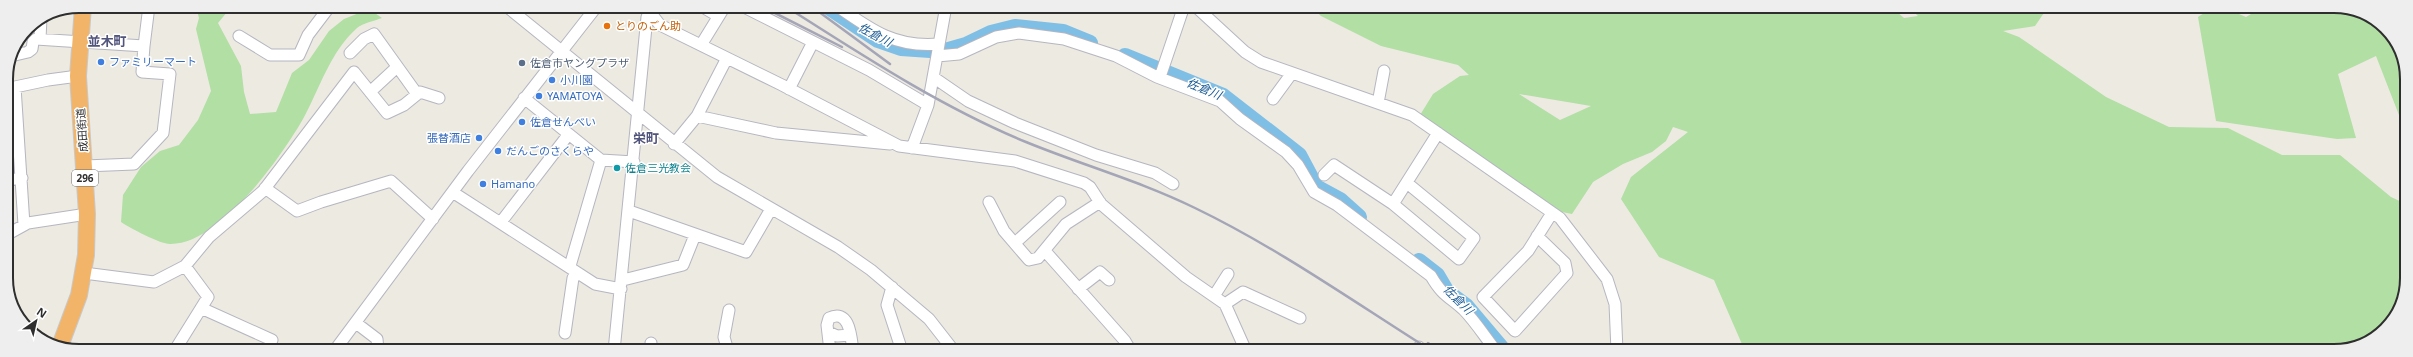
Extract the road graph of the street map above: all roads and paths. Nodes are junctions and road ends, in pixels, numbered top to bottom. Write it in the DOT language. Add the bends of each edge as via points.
graph roads {
  1 [pos="82,13"];
  2 [pos="148,13"];
  3 [pos="325,13"];
  4 [pos="521,13"];
  5 [pos="591,13"];
  6 [pos="713,13"];
  7 [pos="720,13"];
  8 [pos="756,13"];
  9 [pos="847,13"];
  10 [pos="945,13"];
  11 [pos="1182,13"];
  12 [pos="1203,13"];
  13 [pos="718,16"];
  14 [pos="41,25"];
  15 [pos="238,36"];
  16 [pos="40,39"];
  17 [pos="80,40"];
  18 [pos="813,42"];
  19 [pos="939,44"];
  20 [pos="701,45"];
  21 [pos="144,46"];
  22 [pos="560,52"];
  23 [pos="350,53"];
  24 [pos="18,54"];
  25 [pos="937,56"];
  26 [pos="727,58"];
  27 [pos="397,67"];
  28 [pos="1384,71"];
  29 [pos="1162,72"];
  30 [pos="1292,73"];
  31 [pos="78,76"];
  32 [pos="933,77"];
  33 [pos="789,89"];
  34 [pos="370,92"];
  35 [pos="417,94"];
  36 [pos="439,98"];
  37 [pos="524,98"];
  38 [pos="1273,98"];
  39 [pos="1378,103"];
  40 [pos="928,105"];
  41 [pos="638,114"];
  42 [pos="697,116"];
  43 [pos="1438,133"];
  44 [pos="568,135"];
  45 [pos="674,144"];
  46 [pos="896,145"];
  47 [pos="912,148"];
  48 [pos="601,160"];
  49 [pos="634,162"];
  50 [pos="85,166"];
  51 [pos="1324,175"];
  52 [pos="22,178"];
  53 [pos="13,179"];
  54 [pos="1407,183"];
  55 [pos="1173,184"];
  56 [pos="265,188"];
  57 [pos="454,193"];
  58 [pos="988,202"];
  59 [pos="1060,202"];
  60 [pos="1100,202"];
  61 [pos="1393,204"];
  62 [pos="771,208"];
  63 [pos="629,210"];
  64 [pos="1552,213"];
  65 [pos="87,214"];
  66 [pos="433,219"];
  67 [pos="501,222"];
  68 [pos="24,225"];
  69 [pos="13,231"];
  70 [pos="695,235"];
  71 [pos="1537,236"];
  72 [pos="1015,243"];
  73 [pos="1044,251"];
  74 [pos="185,266"];
  75 [pos="574,270"];
  76 [pos="84,273"];
  77 [pos="1228,274"];
  78 [pos="1109,280"];
  79 [pos="622,285"];
  80 [pos="892,287"];
  81 [pos="1078,289"];
  82 [pos="1214,296"];
  83 [pos="1225,304"];
  84 [pos="201,308"];
  85 [pos="728,310"];
  86 [pos="1300,318"];
  87 [pos="356,323"];
  88 [pos="828,332"];
  89 [pos="565,333"];
  90 [pos="850,335"];
  91 [pos="272,340"];
  92 [pos="62,342"];
  93 [pos="179,344"];
  94 [pos="340,344"];
  95 [pos="377,344"];
  96 [pos="615,344"];
  97 [pos="726,344"];
  98 [pos="829,344"];
  99 [pos="852,344"];
  100 [pos="900,344"];
  101 [pos="949,344"];
  102 [pos="1125,344"];
  103 [pos="1243,344"];
  104 [pos="1490,344"];
  105 [pos="1617,344"];
  1 -- 17 [label="highway, 成田街道 / 296"];
  2 -- 21 [label="street"];
  3 -- 15 [label="street" via="308,35 299,55 270,55"];
  4 -- 22 [label="street"];
  5 -- 22 [label="street"];
  6 -- 13 [label="street"];
  7 -- 13 [label="street"];
  8 -- 18 [label="street"];
  9 -- 19 [label="street" via="878,34 910,44"];
  10 -- 19 [label="street"];
  11 -- 29 [label="street"];
  12 -- 30 [label="street" via="1245,52 1261,62"];
  13 -- 20 [label="street"];
  14 -- 16 [label="street"];
  16 -- 17 [label="street"];
  16 -- 24 [label="street" via="33,42 32,49 28,52"];
  17 -- 21 [label="street"];
  17 -- 31 [label="highway, 成田街道 / 296"];
  18 -- 33 [label="street"];
  18 -- 40 [label="street" via="869,70"];
  19 -- 25 [label="street"];
  20 -- 26 [label="street"];
  20 -- 41 [label="street" via="660,25 650,17"];
  21 -- 50 [label="street" via="142,72 170,74 163,133 134,164"];
  22 -- 37 [label="street"];
  22 -- 41 [label="street"];
  23 -- 27 [label="street" via="364,39 374,34"];
  25 -- 29 [label="street" via="959,54 996,37 1019,33 1041,38 1064,39"];
  25 -- 32 [label="street"];
  26 -- 33 [label="street"];
  26 -- 42 [label="street"];
  27 -- 34 [label="street"];
  27 -- 35 [label="street"];
  28 -- 39 [label="street"];
  29 -- 104 [label="street" via="1220,101 1240,119 1286,152 1314,192 1337,205 1431,276 1437,288 1463,309"];
  30 -- 38 [label="street"];
  30 -- 39 [label="street"];
  31 -- 50 [label="highway, 成田街道 / 296"];
  31 -- 52 [label="street" via="15,87"];
  32 -- 40 [label="street"];
  32 -- 55 [label="street" via="968,101 1015,123 1096,155 1155,173"];
  33 -- 46 [label="street"];
  34 -- 35 [label="street" via="387,113 404,105"];
  34 -- 56 [label="street" via="354,72"];
  35 -- 36 [label="street" via="430,93"];
  37 -- 44 [label="street"];
  37 -- 57 [label="street"];
  39 -- 43 [label="street" via="1412,115"];
  40 -- 47 [label="street"];
  41 -- 45 [label="street"];
  41 -- 49 [label="street"];
  42 -- 45 [label="street"];
  42 -- 46 [label="street" via="776,133"];
  43 -- 54 [label="street"];
  43 -- 64 [label="street"];
  44 -- 48 [label="street"];
  44 -- 67 [label="street"];
  45 -- 62 [label="street" via="717,177"];
  46 -- 47 [label="street"];
  47 -- 60 [label="street" via="1015,161 1084,183 1090,187"];
  48 -- 49 [label="street"];
  48 -- 75 [label="street"];
  49 -- 63 [label="street"];
  50 -- 65 [label="highway, 成田街道 / 296"];
  51 -- 61 [label="street" via="1334,165"];
  52 -- 53 [label="street"];
  52 -- 68 [label="street"];
  54 -- 61 [label="street"];
  54 -- 61 [label="street" via="1474,238 1459,259"];
  56 -- 66 [label="street" via="297,211 391,181"];
  56 -- 74 [label="street" via="209,237"];
  57 -- 66 [label="street"];
  57 -- 67 [label="street"];
  58 -- 72 [label="street" via="1004,231"];
  59 -- 72 [label="street"];
  60 -- 73 [label="street" via="1066,224"];
  60 -- 82 [label="street" via="1186,277"];
  62 -- 70 [label="street" via="746,252"];
  62 -- 80 [label="street" via="838,247"];
  63 -- 70 [label="street"];
  63 -- 79 [label="street"];
  64 -- 71 [label="street"];
  64 -- 105 [label="street" via="1571,230 1607,279 1615,304"];
  65 -- 68 [label="street"];
  65 -- 76 [label="highway, 成田街道 / 296"];
  66 -- 87 [label="street"];
  67 -- 75 [label="street"];
  68 -- 69 [label="street"];
  70 -- 79 [label="street" via="684,265"];
  71 -- 71 [label="street" via="1528,251 1484,297 1515,331 1567,273 1565,263"];
  72 -- 73 [label="street" via="1029,260 1038,258"];
  73 -- 81 [label="street"];
  74 -- 76 [label="street" via="154,282"];
  74 -- 84 [label="street" via="208,296"];
  75 -- 79 [label="street" via="595,284"];
  75 -- 89 [label="street"];
  76 -- 92 [label="highway, 成田街道 / 296" via="79,295"];
  77 -- 82 [label="street"];
  78 -- 81 [label="street" via="1100,272"];
  79 -- 96 [label="street"];
  80 -- 100 [label="street" via="886,304"];
  80 -- 101 [label="street" via="929,319"];
  81 -- 102 [label="street"];
  82 -- 83 [label="street"];
  83 -- 86 [label="street" via="1243,292"];
  83 -- 103 [label="street"];
  84 -- 91 [label="street"];
  84 -- 93 [label="street"];
  85 -- 97 [label="street" via="724,336"];
  87 -- 94 [label="street"];
  87 -- 95 [label="street" via="377,340"];
  88 -- 90 [label="street" via="837,336"];
  88 -- 90 [label="street" via="829,318 841,316 847,320"];
  88 -- 98 [label="street"];
  90 -- 99 [label="street"];
}
